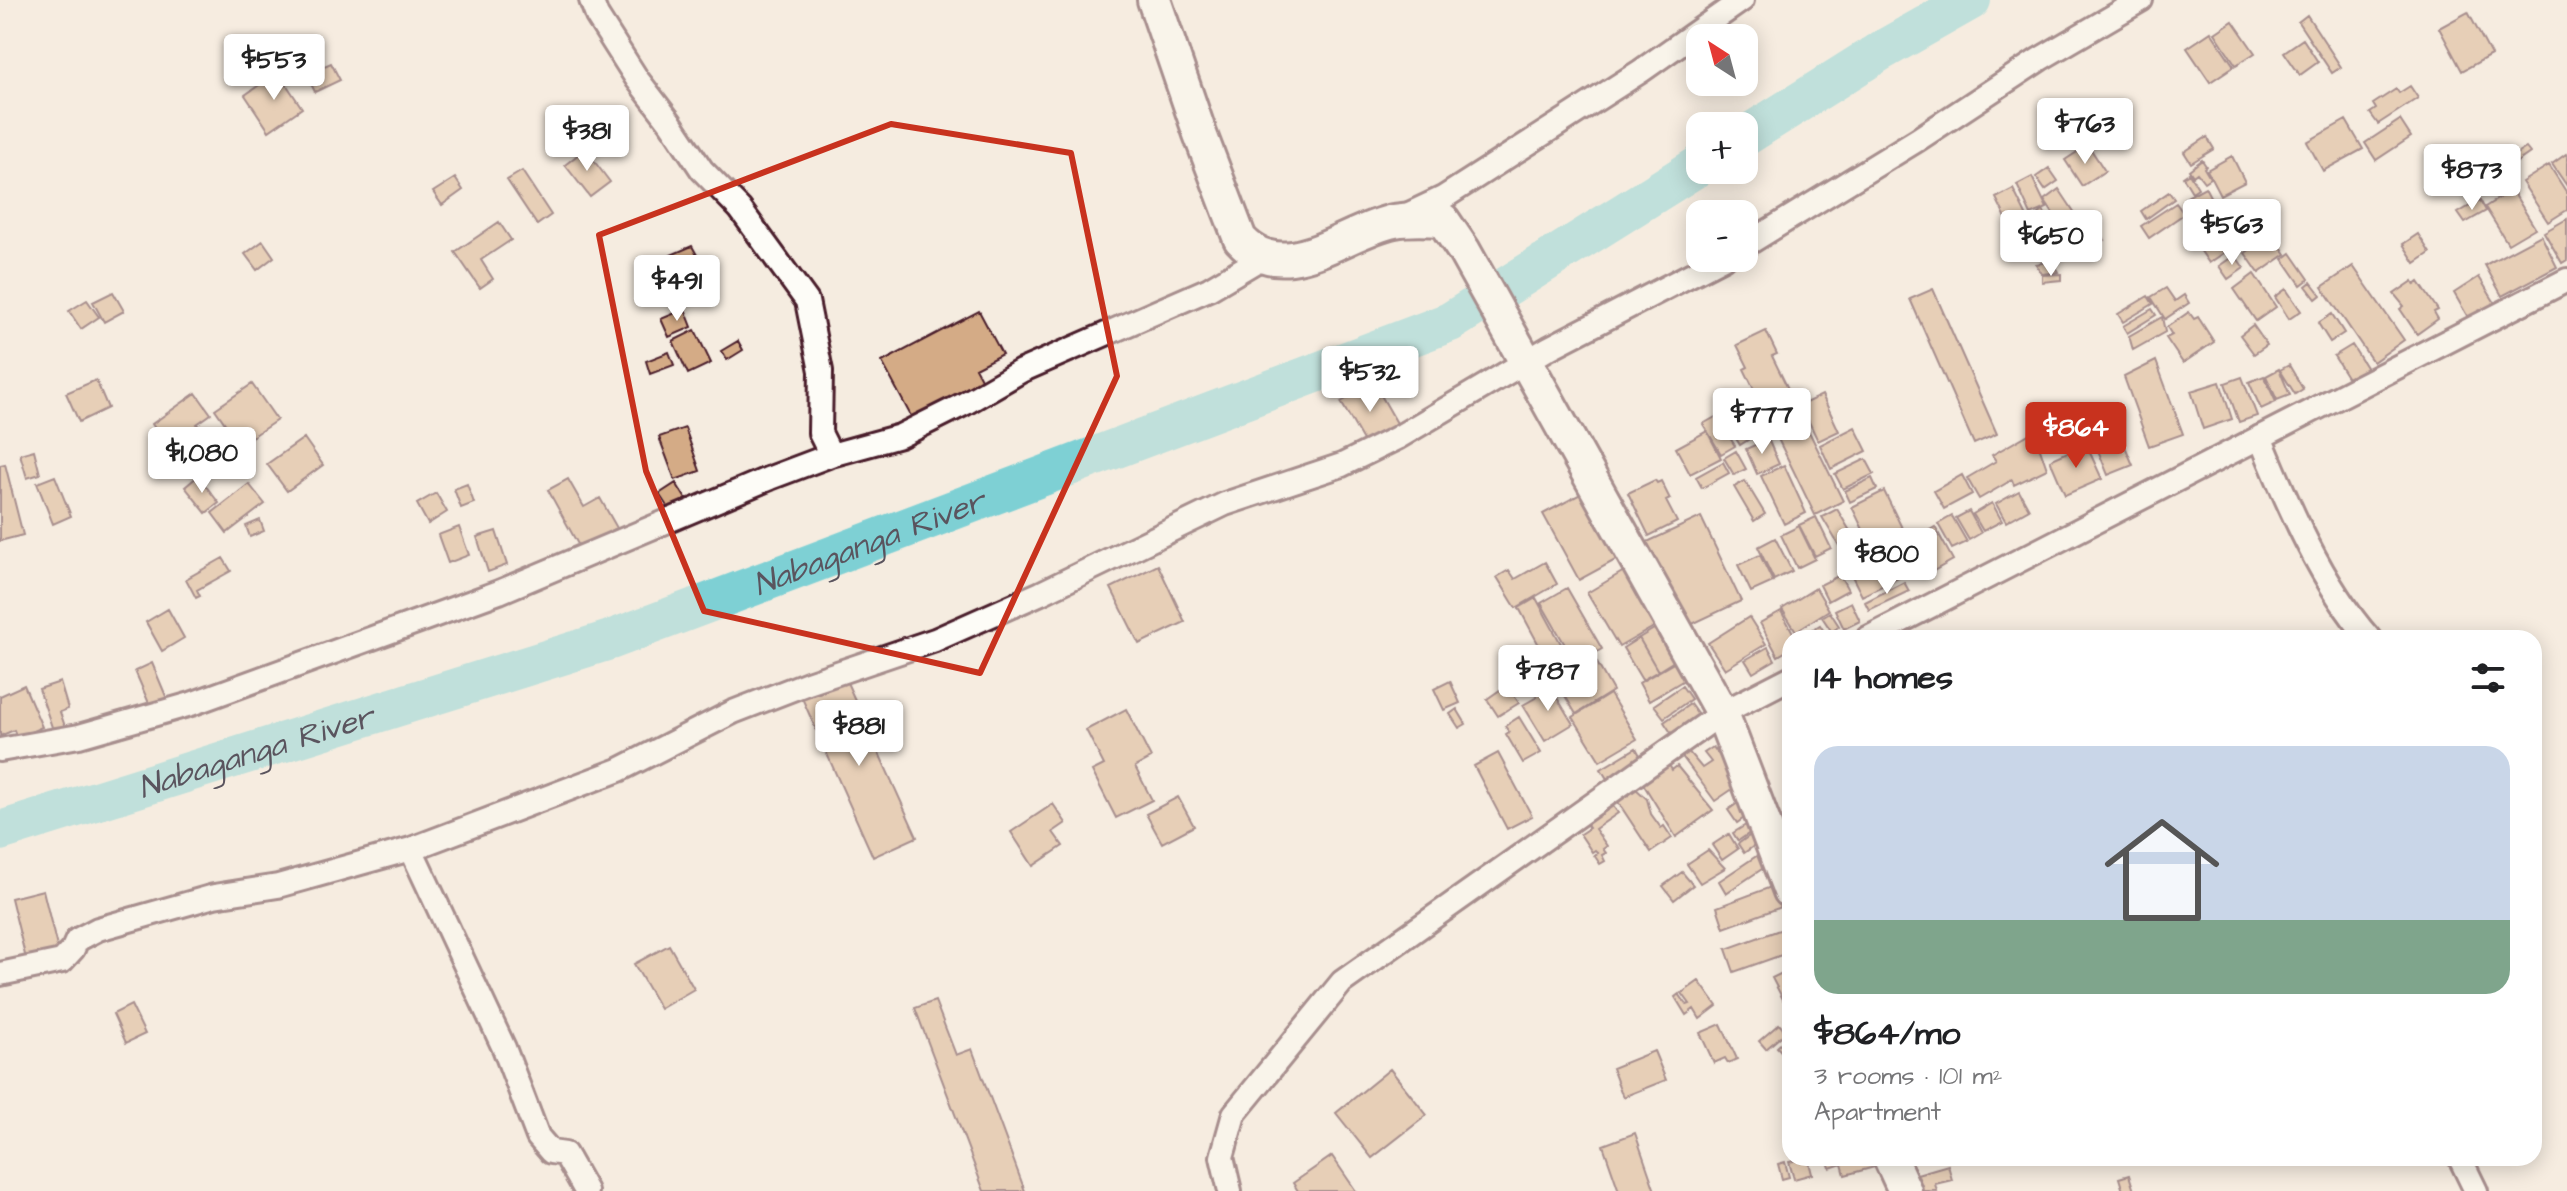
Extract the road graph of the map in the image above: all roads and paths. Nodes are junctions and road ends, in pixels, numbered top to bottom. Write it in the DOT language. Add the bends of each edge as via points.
graph roads {
  1 [pos="591,0"];
  2 [pos="1154,0"];
  3 [pos="1742,0"];
  4 [pos="2141,0"];
  5 [pos="1392,222"];
  6 [pos="1758,237"];
  7 [pos="1263,257"];
  8 [pos="1691,272"];
  9 [pos="2567,280"];
  10 [pos="1518,349"];
  11 [pos="2260,437"];
  12 [pos="831,455"];
  13 [pos="1884,630"];
  14 [pos="2362,630"];
  15 [pos="1782,682"];
  16 [pos="1722,713"];
  17 [pos="0,750"];
  18 [pos="411,849"];
  19 [pos="1782,870"];
  20 [pos="0,974"];
  21 [pos="1894,1166"];
  22 [pos="2464,1166"];
  23 [pos="586,1191"];
  24 [pos="1230,1191"];
  25 [pos="1905,1191"];
  26 [pos="2476,1191"];
  1 -- 12 [label="street" via="637,79 702,170 740,209 807,301 821,371 820,433"];
  2 -- 7 [label="main road" via="1240,239"];
  3 -- 5 [label="street" via="1443,198"];
  4 -- 6 [label="street"];
  5 -- 7 [label="main road" via="1306,255"];
  5 -- 10 [label="main road" via="1443,220"];
  7 -- 12 [label="street" via="1209,289 1021,371 900,436"];
  8 -- 10 [label="street"];
  9 -- 11 [label="street"];
  10 -- 16 [label="main road"];
  10 -- 18 [label="street" via="1397,438 1342,465 1225,504 935,640 733,712 619,770"];
  11 -- 13 [label="street"];
  11 -- 14 [label="street" via="2325,575"];
  12 -- 17 [label="street" via="499,592 191,704 79,736"];
  15 -- 16 [label="street"];
  16 -- 19 [label="main road"];
  16 -- 24 [label="street" via="1342,982 1234,1114 1222,1157"];
  18 -- 20 [label="street" via="98,929 77,940 62,961"];
  18 -- 23 [label="street" via="504,1048 538,1137 551,1152 565,1154"];
  21 -- 25 [label="main road"];
  22 -- 26 [label="street"];
}
